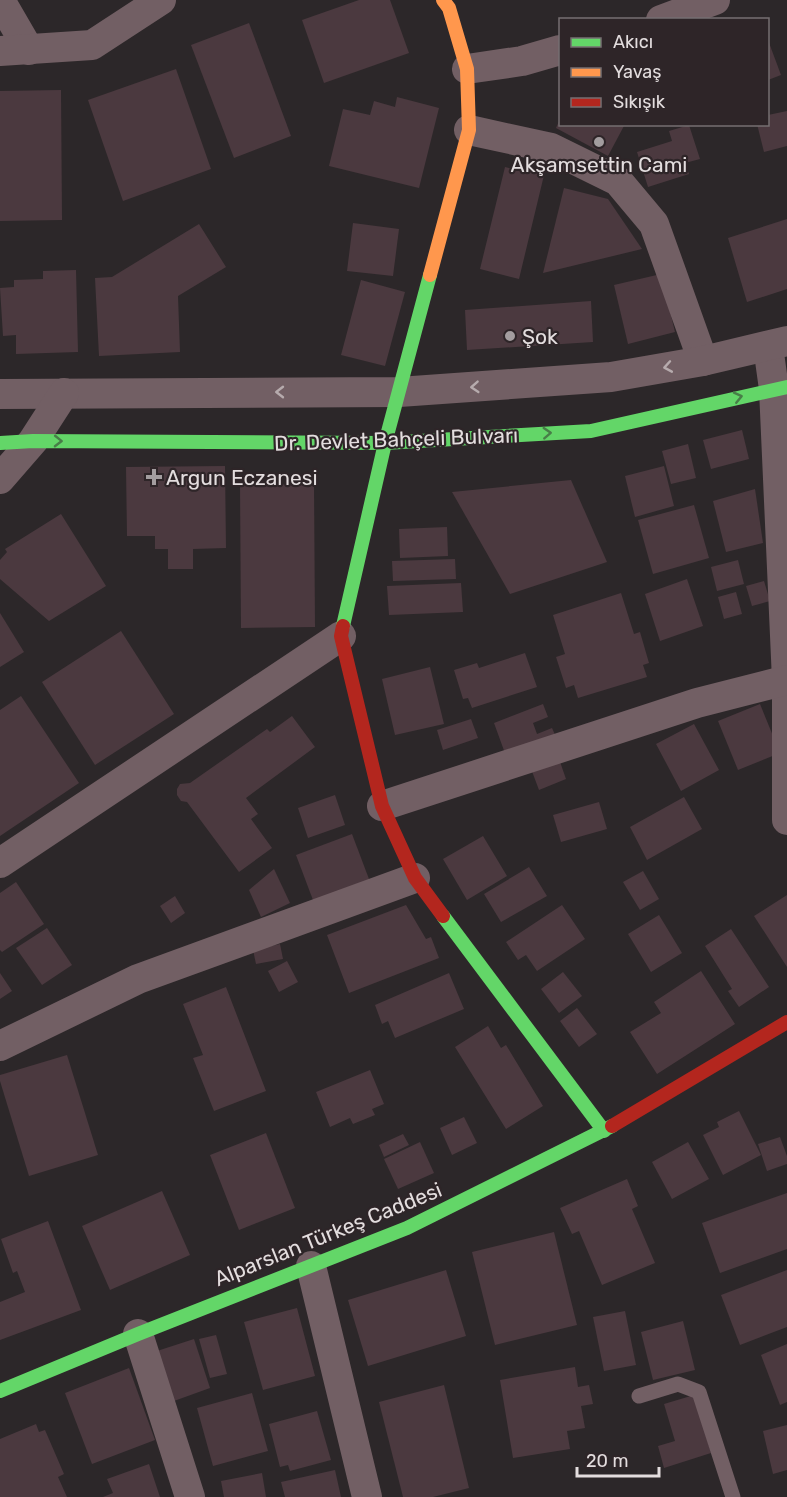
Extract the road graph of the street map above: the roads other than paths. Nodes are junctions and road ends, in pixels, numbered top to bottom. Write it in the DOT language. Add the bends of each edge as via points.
graph roads {
  1 [pos="0,0"];
  2 [pos="161,0"];
  3 [pos="715,0"];
  4 [pos="453,3"];
  5 [pos="666,18"];
  6 [pos="29,50"];
  7 [pos="0,51"];
  8 [pos="559,51"];
  9 [pos="467,69"];
  10 [pos="469,130"];
  11 [pos="777,344"];
  12 [pos="703,362"];
  13 [pos="780,388"];
  14 [pos="399,392"];
  15 [pos="64,393"];
  16 [pos="0,394"];
  17 [pos="33,441"];
  18 [pos="0,443"];
  19 [pos="385,443"];
  20 [pos="0,479"];
  21 [pos="341,636"];
  22 [pos="787,680"];
  23 [pos="382,806"];
  24 [pos="787,820"];
  25 [pos="0,863"];
  26 [pos="415,878"];
  27 [pos="786,1025"];
  28 [pos="0,1046"];
  29 [pos="604,1131"];
  30 [pos="311,1266"];
  31 [pos="138,1334"];
  32 [pos="0,1391"];
  33 [pos="639,1396"];
  34 [pos="190,1497"];
  35 [pos="367,1497"];
  36 [pos="733,1497"];
  1 -- 6 [label="street"];
  2 -- 6 [label="street" via="92,45"];
  3 -- 5 [label="street"];
  4 -- 9 [label="street"];
  6 -- 7 [label="street"];
  8 -- 9 [label="street"];
  9 -- 10 [label="street"];
  10 -- 12 [label="street" via="551,148 618,181 654,224"];
  10 -- 14 [label="street"];
  11 -- 12 [label="street"];
  11 -- 13 [label="street"];
  12 -- 14 [label="street, one-way" via="611,377"];
  19 -- 13 [label="street, Dr. Devlet Bahçeli Bulvarı, one-way" via="591,430"];
  13 -- 22 [label="street"];
  14 -- 15 [label="street, one-way"];
  14 -- 19 [label="street"];
  15 -- 16 [label="street"];
  15 -- 17 [label="street"];
  17 -- 18 [label="street, Dr. Devlet Bahçeli Bulvarı"];
  17 -- 19 [label="street, Dr. Devlet Bahçeli Bulvarı, one-way"];
  17 -- 20 [label="street"];
  19 -- 21 [label="street"];
  21 -- 23 [label="street"];
  21 -- 25 [label="street"];
  22 -- 23 [label="street" via="697,703"];
  22 -- 24 [label="street"];
  23 -- 26 [label="street"];
  26 -- 28 [label="street" via="138,978"];
  26 -- 29 [label="street"];
  27 -- 29 [label="street, Alparslan Türkeş Caddesi"];
  29 -- 30 [label="street, Alparslan Türkeş Caddesi" via="407,1228"];
  30 -- 31 [label="street, Alparslan Türkeş Caddesi"];
  30 -- 35 [label="street"];
  31 -- 32 [label="street, Alparslan Türkeş Caddesi"];
  31 -- 34 [label="street"];
  33 -- 36 [label="lane" via="678,1384 699,1392"];
}
